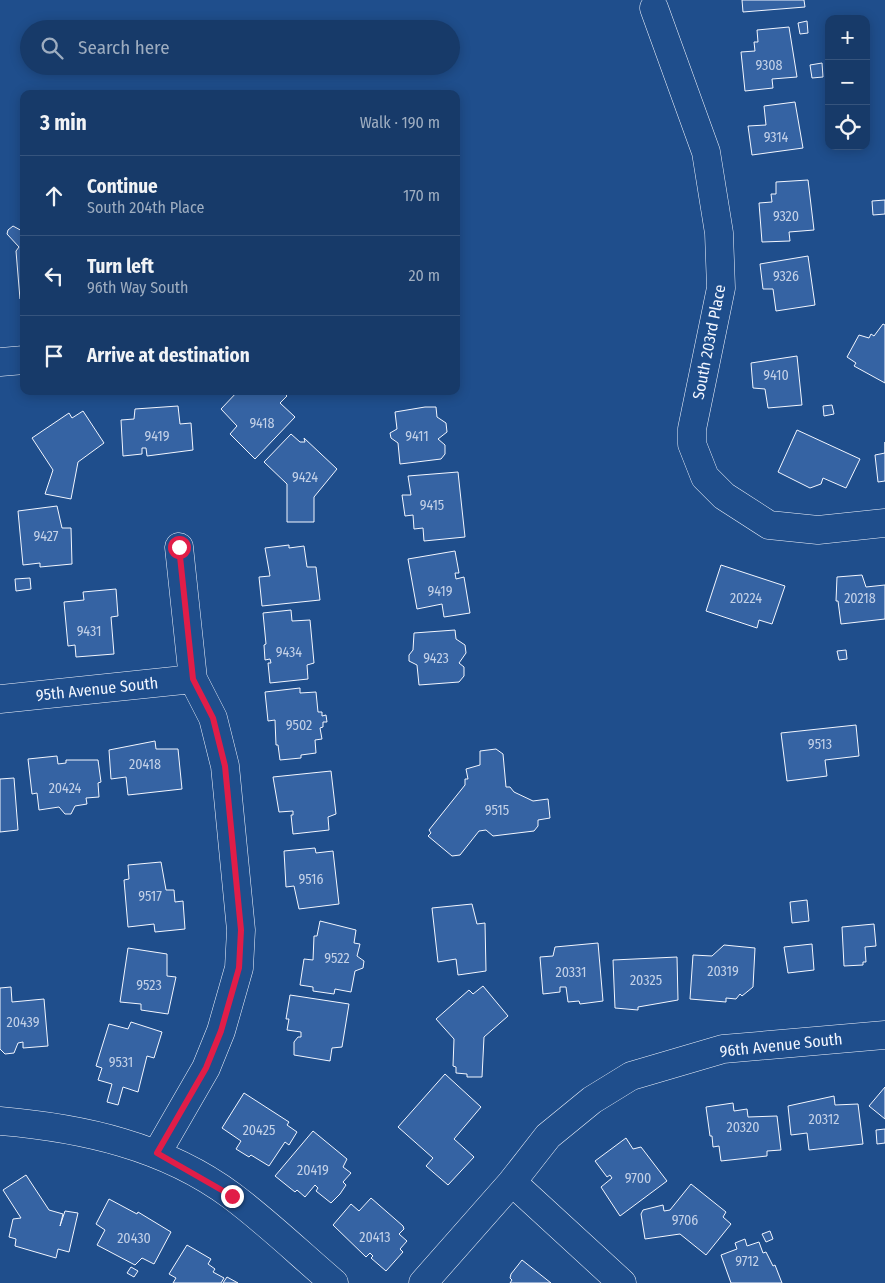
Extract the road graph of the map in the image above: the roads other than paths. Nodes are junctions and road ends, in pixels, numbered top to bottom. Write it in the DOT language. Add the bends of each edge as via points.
graph roads {
  1 [pos="654,8"];
  2 [pos="20,360"];
  3 [pos="0,362"];
  4 [pos="885,524"];
  5 [pos="179,547"];
  6 [pos="193,679"];
  7 [pos="0,699"];
  8 [pos="885,1036"];
  9 [pos="0,1121"];
  10 [pos="157,1153"];
  11 [pos="512,1182"];
  12 [pos="334,1283"];
  13 [pos="423,1283"];
  14 [pos="622,1283"];
  1 -- 4 [label="street, South 203rd Place" via="706,152 719,233 722,288 692,429 692,444 698,463 705,477 724,496 769,525 818,530"];
  2 -- 3 [label="street"];
  5 -- 6 [label="street"];
  6 -- 7 [label="street, 95th Avenue South"];
  6 -- 10 [label="street" via="213,718 225,766 241,930 239,968 232,998 206,1068"];
  8 -- 11 [label="street, 96th Avenue South" via="723,1049 631,1076 592,1100 548,1136"];
  9 -- 10 [label="street" via="52,1125"];
  10 -- 12 [label="street" via="232,1196"];
  11 -- 13 [label="street, 96th Avenue South"];
  11 -- 14 [label="street"];
}
